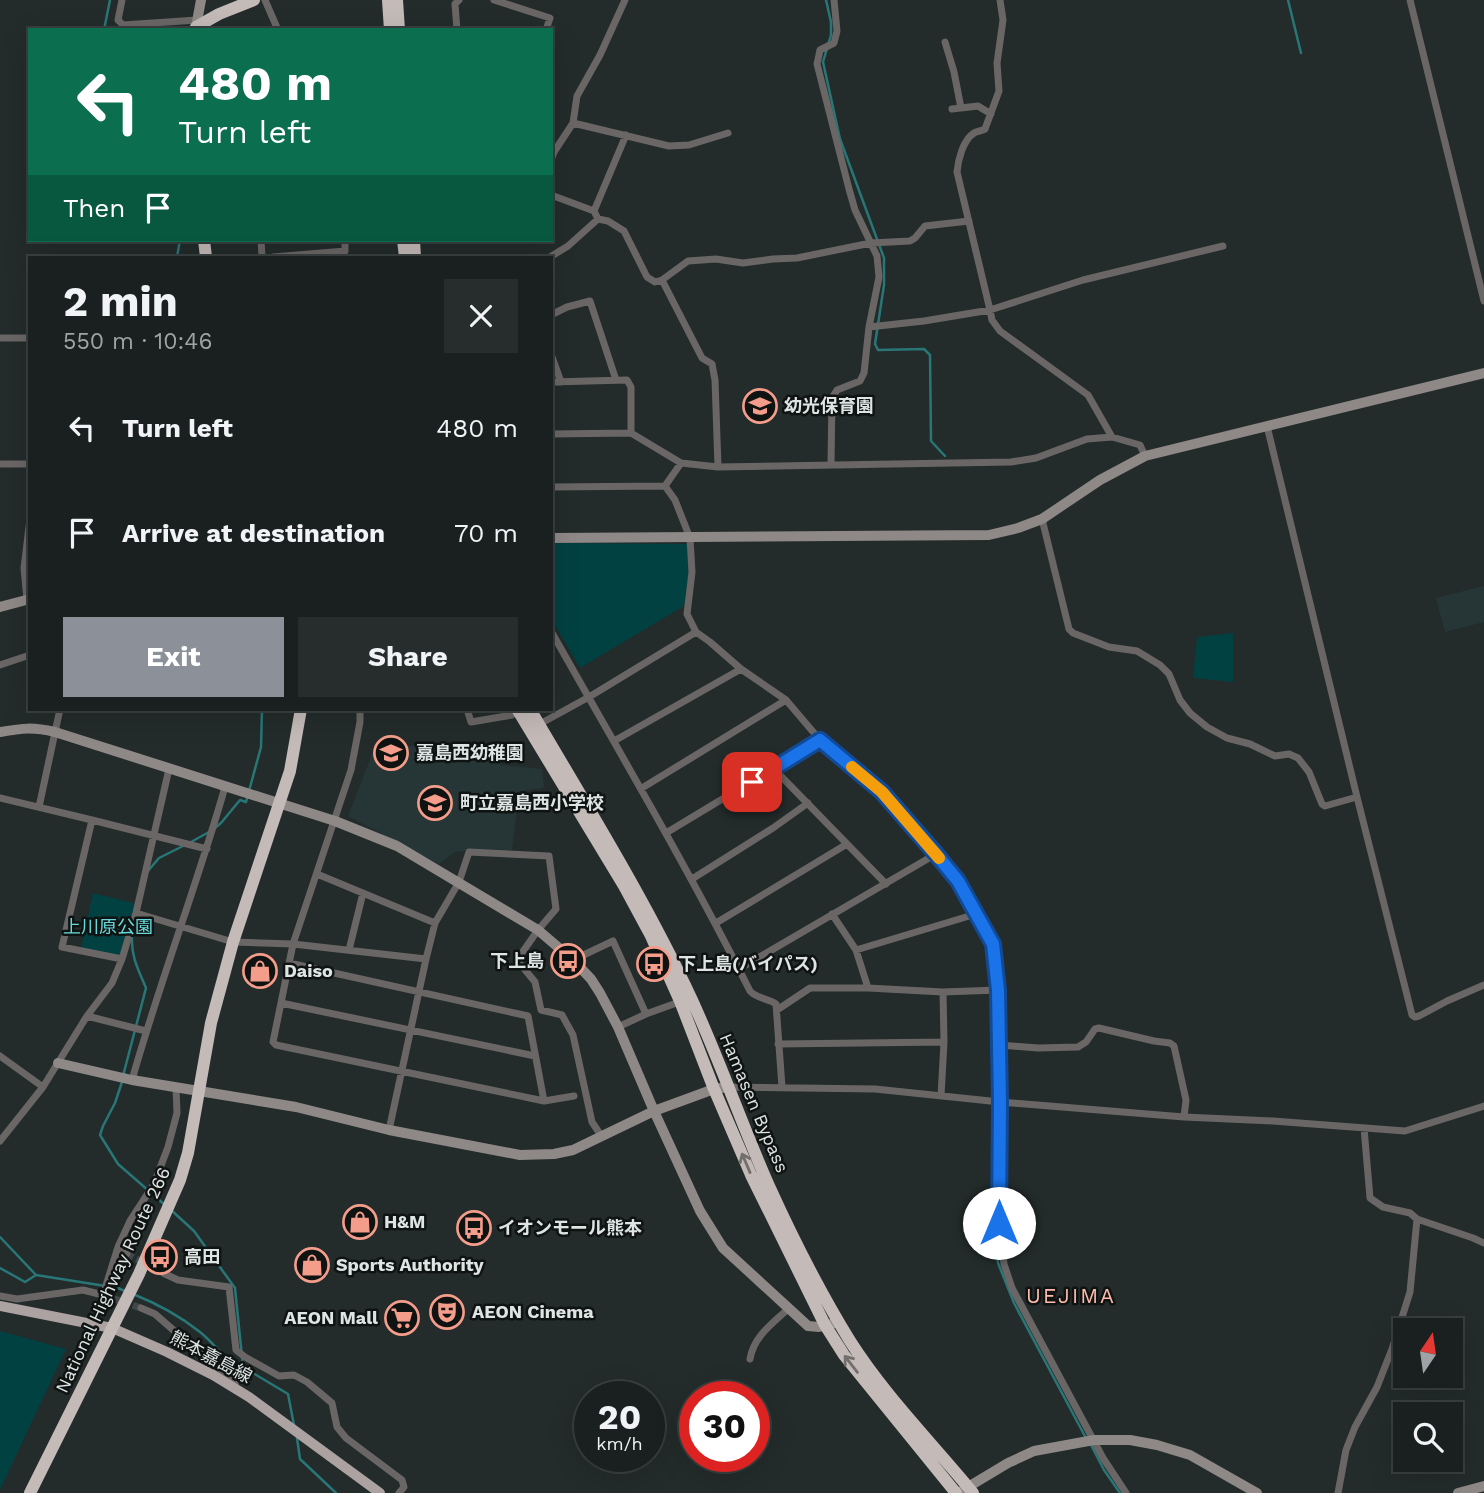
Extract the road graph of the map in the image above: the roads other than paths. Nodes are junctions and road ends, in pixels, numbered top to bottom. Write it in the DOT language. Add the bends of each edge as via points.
graph roads {
  1 [pos="122,0"];
  2 [pos="201,0"];
  3 [pos="254,0"];
  4 [pos="265,0"];
  5 [pos="388,0"];
  6 [pos="397,0"];
  7 [pos="459,0"];
  8 [pos="493,0"];
  9 [pos="625,0"];
  10 [pos="834,0"];
  11 [pos="1000,0"];
  12 [pos="1410,0"];
  13 [pos="196,26"];
  14 [pos="277,28"];
  15 [pos="390,28"];
  16 [pos="399,28"];
  17 [pos="457,28"];
  18 [pos="547,28"];
  19 [pos="945,42"];
  20 [pos="991,114"];
  21 [pos="573,123"];
  22 [pos="728,133"];
  23 [pos="626,135"];
  24 [pos="553,155"];
  25 [pos="553,196"];
  26 [pos="596,215"];
  27 [pos="969,221"];
  28 [pos="345,242"];
  29 [pos="871,243"];
  30 [pos="1223,246"];
  31 [pos="304,256"];
  32 [pos="552,256"];
  33 [pos="662,281"];
  34 [pos="1484,301"];
  35 [pos="990,310"];
  36 [pos="553,314"];
  37 [pos="869,327"];
  38 [pos="0,338"];
  39 [pos="28,338"];
  40 [pos="553,360"];
  41 [pos="1484,373"];
  42 [pos="617,380"];
  43 [pos="553,382"];
  44 [pos="561,382"];
  45 [pos="1267,426"];
  46 [pos="631,433"];
  47 [pos="553,434"];
  48 [pos="1112,437"];
  49 [pos="1145,456"];
  50 [pos="681,463"];
  51 [pos="0,464"];
  52 [pos="28,464"];
  53 [pos="831,464"];
  54 [pos="718,467"];
  55 [pos="665,486"];
  56 [pos="553,487"];
  57 [pos="1042,519"];
  58 [pos="553,538"];
  59 [pos="690,538"];
  60 [pos="28,541"];
  61 [pos="28,599"];
  62 [pos="0,607"];
  63 [pos="696,632"];
  64 [pos="553,634"];
  65 [pos="28,656"];
  66 [pos="0,665"];
  67 [pos="741,668"];
  68 [pos="589,697"];
  69 [pos="786,700"];
  70 [pos="60,711"];
  71 [pos="301,711"];
  72 [pos="360,711"];
  73 [pos="468,711"];
  74 [pos="531,711"];
  75 [pos="515,712"];
  76 [pos="535,727"];
  77 [pos="0,732"];
  78 [pos="55,732"];
  79 [pos="820,740"];
  80 [pos="614,741"];
  81 [pos="169,769"];
  82 [pos="774,769"];
  83 [pos="225,786"];
  84 [pos="642,788"];
  85 [pos="1356,797"];
  86 [pos="0,798"];
  87 [pos="279,803"];
  88 [pos="808,803"];
  89 [pos="39,807"];
  90 [pos="92,820"];
  91 [pos="335,821"];
  92 [pos="667,833"];
  93 [pos="153,836"];
  94 [pos="847,844"];
  95 [pos="207,849"];
  96 [pos="936,854"];
  97 [pos="317,874"];
  98 [pos="692,879"];
  99 [pos="459,882"];
  100 [pos="886,884"];
  101 [pos="363,893"];
  102 [pos="136,913"];
  103 [pos="832,914"];
  104 [pos="976,914"];
  105 [pos="435,923"];
  106 [pos="716,923"];
  107 [pos="181,926"];
  108 [pos="538,930"];
  109 [pos="233,942"];
  110 [pos="293,944"];
  111 [pos="349,950"];
  112 [pos="856,950"];
  113 [pos="122,959"];
  114 [pos="426,959"];
  115 [pos="573,960"];
  116 [pos="289,963"];
  117 [pos="739,969"];
  118 [pos="1484,985"];
  119 [pos="868,988"];
  120 [pos="998,990"];
  121 [pos="419,992"];
  122 [pos="943,992"];
  123 [pos="686,1001"];
  124 [pos="281,1003"];
  125 [pos="777,1010"];
  126 [pos="646,1014"];
  127 [pos="87,1016"];
  128 [pos="618,1027"];
  129 [pos="146,1031"];
  130 [pos="410,1031"];
  131 [pos="944,1042"];
  132 [pos="778,1044"];
  133 [pos="999,1045"];
  134 [pos="0,1056"];
  135 [pos="535,1056"];
  136 [pos="58,1063"];
  137 [pos="402,1071"];
  138 [pos="132,1080"];
  139 [pos="43,1087"];
  140 [pos="782,1087"];
  141 [pos="176,1088"];
  142 [pos="721,1088"];
  143 [pos="198,1092"];
  144 [pos="574,1096"];
  145 [pos="941,1096"];
  146 [pos="544,1101"];
  147 [pos="1000,1102"];
  148 [pos="1484,1106"];
  149 [pos="654,1111"];
  150 [pos="1184,1116"];
  151 [pos="1364,1128"];
  152 [pos="389,1130"];
  153 [pos="601,1137"];
  154 [pos="0,1141"];
  155 [pos="1417,1219"];
  156 [pos="1484,1243"];
  157 [pos="118,1247"];
  158 [pos="127,1254"];
  159 [pos="163,1273"];
  160 [pos="0,1296"];
  161 [pos="0,1306"];
  162 [pos="141,1308"];
  163 [pos="788,1309"];
  164 [pos="839,1322"];
  165 [pos="825,1325"];
  166 [pos="113,1328"];
  167 [pos="750,1359"];
  168 [pos="249,1397"];
  169 [pos="1094,1440"];
  170 [pos="1484,1486"];
  171 [pos="963,1491"];
  172 [pos="30,1493"];
  173 [pos="380,1493"];
  174 [pos="399,1493"];
  175 [pos="1126,1493"];
  176 [pos="1257,1493"];
  177 [pos="1338,1493"];
  178 [pos="1458,1493"];
  1 -- 13 [label="street" via="118,20 123,25"];
  2 -- 13 [label="street"];
  3 -- 13 [label="highway"];
  4 -- 14 [label="street"];
  5 -- 15 [label="highway"];
  6 -- 16 [label="highway"];
  7 -- 17 [label="street" via="455,4"];
  8 -- 18 [label="street" via="550,18"];
  9 -- 21 [label="street" via="577,96"];
  10 -- 29 [label="street" via="838,31 834,43 820,50 817,64 855,210"];
  11 -- 20 [label="street" via="999,90"];
  12 -- 34 [label="street"];
  19 -- 20 [label="street" via="954,72 957,109 978,106"];
  20 -- 27 [label="street" via="985,129 968,139 958,159"];
  21 -- 23 [label="street"];
  21 -- 24 [label="street"];
  22 -- 23 [label="street" via="669,146"];
  23 -- 26 [label="street"];
  25 -- 26 [label="street"];
  26 -- 32 [label="street" via="568,246"];
  26 -- 33 [label="street" via="624,231 647,277"];
  27 -- 29 [label="street" via="925,226 910,241"];
  27 -- 35 [label="street"];
  28 -- 31 [label="street" via="345,251"];
  29 -- 33 [label="street" via="797,258 743,263 688,261"];
  29 -- 37 [label="street" via="879,277"];
  30 -- 35 [label="street" via="1083,280"];
  33 -- 54 [label="street" via="702,358 712,364"];
  35 -- 37 [label="street"];
  35 -- 48 [label="street" via="1000,331 1088,395"];
  36 -- 42 [label="street" via="590,301"];
  37 -- 53 [label="street" via="860,381 837,390 832,398"];
  38 -- 39 [label="street"];
  40 -- 44 [label="street"];
  41 -- 45 [label="street"];
  42 -- 44 [label="street"];
  42 -- 46 [label="street" via="627,380 631,387"];
  43 -- 44 [label="street"];
  45 -- 49 [label="street"];
  45 -- 85 [label="street"];
  46 -- 47 [label="street"];
  46 -- 50 [label="street"];
  48 -- 49 [label="street" via="1140,445"];
  48 -- 53 [label="street" via="1087,439 1011,462"];
  49 -- 57 [label="street"];
  50 -- 54 [label="street"];
  50 -- 55 [label="street"];
  51 -- 52 [label="street"];
  53 -- 54 [label="street"];
  55 -- 56 [label="street"];
  55 -- 59 [label="street"];
  57 -- 59 [label="street" via="989,535"];
  57 -- 85 [label="street" via="1073,633 1109,648 1137,651 1160,665 1180,701 1207,727 1275,756 1298,758 1325,806"];
  58 -- 59 [label="street"];
  59 -- 63 [label="street" via="687,614"];
  60 -- 61 [label="street" via="24,568"];
  61 -- 62 [label="street"];
  63 -- 67 [label="street"];
  63 -- 68 [label="street"];
  64 -- 68 [label="street"];
  65 -- 66 [label="street"];
  67 -- 69 [label="street"];
  67 -- 80 [label="street"];
  68 -- 76 [label="street"];
  68 -- 80 [label="street"];
  69 -- 79 [label="street"];
  69 -- 84 [label="street"];
  70 -- 78 [label="street"];
  71 -- 87 [label="highway, National Highway Route 266"];
  72 -- 91 [label="street" via="351,771"];
  73 -- 75 [label="street" via="471,722"];
  74 -- 76 [label="highway, Hamasen Bypass"];
  75 -- 76 [label="highway, Hamasen Bypass"];
  76 -- 123 [label="highway, Hamasen Bypass"];
  77 -- 78 [label="street" via="29,728"];
  78 -- 81 [label="street"];
  78 -- 89 [label="street"];
  79 -- 82 [label="street"];
  79 -- 96 [label="street" via="882,792"];
  80 -- 84 [label="street"];
  81 -- 83 [label="street"];
  81 -- 93 [label="street"];
  82 -- 88 [label="street"];
  82 -- 92 [label="street"];
  83 -- 87 [label="street"];
  83 -- 95 [label="street"];
  84 -- 92 [label="street"];
  85 -- 118 [label="street" via="1412,1015 1419,1016"];
  86 -- 89 [label="street"];
  87 -- 91 [label="street"];
  87 -- 109 [label="highway, National Highway Route 266"];
  88 -- 94 [label="street"];
  88 -- 98 [label="street"];
  89 -- 90 [label="street"];
  90 -- 93 [label="street"];
  90 -- 113 [label="street" via="62,947"];
  91 -- 97 [label="street"];
  91 -- 99 [label="street" via="397,846"];
  92 -- 98 [label="street"];
  93 -- 95 [label="street"];
  93 -- 102 [label="street"];
  94 -- 100 [label="street"];
  94 -- 106 [label="street"];
  95 -- 107 [label="street"];
  96 -- 100 [label="street"];
  96 -- 104 [label="street"];
  97 -- 101 [label="street"];
  97 -- 110 [label="street"];
  98 -- 106 [label="street"];
  99 -- 105 [label="street"];
  99 -- 108 [label="street"];
  99 -- 108 [label="street" via="469,852 549,856 556,909"];
  100 -- 103 [label="street"];
  101 -- 105 [label="street"];
  101 -- 111 [label="street"];
  102 -- 107 [label="street"];
  102 -- 113 [label="street"];
  103 -- 112 [label="street"];
  103 -- 117 [label="street"];
  104 -- 112 [label="street"];
  104 -- 120 [label="street" via="993,944"];
  105 -- 114 [label="street"];
  106 -- 117 [label="street"];
  107 -- 109 [label="street"];
  107 -- 129 [label="street"];
  108 -- 115 [label="street"];
  108 -- 153 [label="street" via="517,960 535,982 541,1010 562,1015 573,1035 592,1122"];
  109 -- 110 [label="street"];
  109 -- 143 [label="highway, National Highway Route 266"];
  110 -- 111 [label="street"];
  110 -- 116 [label="street"];
  111 -- 114 [label="street"];
  112 -- 119 [label="street"];
  113 -- 127 [label="street" via="112,983"];
  114 -- 121 [label="street"];
  115 -- 126 [label="street" via="612,941"];
  115 -- 128 [label="street" via="591,979"];
  116 -- 121 [label="street"];
  116 -- 124 [label="street"];
  117 -- 125 [label="street" via="755,995 776,1004"];
  119 -- 122 [label="street"];
  119 -- 125 [label="street" via="810,988"];
  120 -- 122 [label="street"];
  120 -- 133 [label="street"];
  121 -- 130 [label="street"];
  121 -- 135 [label="street" via="528,1016"];
  122 -- 131 [label="street"];
  123 -- 126 [label="street"];
  123 -- 142 [label="highway, Hamasen Bypass"];
  124 -- 130 [label="street"];
  124 -- 137 [label="street" via="276,1045"];
  125 -- 132 [label="street"];
  126 -- 128 [label="street"];
  127 -- 129 [label="street"];
  127 -- 136 [label="street"];
  128 -- 149 [label="street"];
  129 -- 138 [label="street"];
  130 -- 135 [label="street"];
  130 -- 137 [label="street"];
  131 -- 132 [label="street"];
  131 -- 145 [label="street"];
  132 -- 140 [label="street"];
  133 -- 147 [label="street"];
  133 -- 150 [label="street" via="1078,1047 1099,1028 1170,1043 1186,1100"];
  134 -- 139 [label="street"];
  135 -- 146 [label="street"];
  136 -- 138 [label="street"];
  136 -- 139 [label="street"];
  137 -- 146 [label="street"];
  137 -- 152 [label="street"];
  138 -- 141 [label="street"];
  139 -- 154 [label="street"];
  140 -- 142 [label="street"];
  140 -- 145 [label="street" via="875,1088"];
  141 -- 143 [label="street"];
  141 -- 157 [label="street" via="177,1113 159,1172"];
  142 -- 149 [label="street"];
  142 -- 164 [label="highway, Hamasen Bypass"];
  165 -- 142 [label="highway, Hamasen Bypass, one-way" via="751,1174"];
  143 -- 152 [label="street" via="296,1107"];
  143 -- 166 [label="highway, National Highway Route 266" via="180,1180"];
  144 -- 146 [label="street"];
  145 -- 147 [label="street"];
  147 -- 150 [label="street"];
  147 -- 169 [label="street" via="999,1223 1004,1265"];
  148 -- 151 [label="street" via="1405,1130"];
  149 -- 153 [label="street"];
  149 -- 163 [label="street" via="700,1211 723,1248"];
  150 -- 151 [label="street"];
  151 -- 155 [label="street" via="1370,1198 1383,1208 1410,1213"];
  152 -- 153 [label="street" via="520,1155 573,1150"];
  155 -- 156 [label="street"];
  155 -- 177 [label="street" via="1410,1292 1377,1387 1346,1450"];
  157 -- 158 [label="street"];
  157 -- 160 [label="street" via="103,1295 83,1290"];
  159 -- 174 [label="street" via="178,1280 229,1287 236,1350 279,1376 294,1375 307,1382 332,1403 337,1427 402,1480 404,1487"];
  161 -- 166 [label="main road, 熊本嘉島線"];
  162 -- 168 [label="street" via="155,1314"];
  163 -- 165 [label="street" via="808,1326"];
  163 -- 167 [label="street" via="755,1341"];
  164 -- 165 [label="street"];
  164 -- 171 [label="highway, Hamasen Bypass"];
  171 -- 165 [label="highway, Hamasen Bypass, one-way" via="844,1355"];
  166 -- 168 [label="main road, 熊本嘉島線"];
  166 -- 172 [label="highway, National Highway Route 266"];
  168 -- 173 [label="main road, 熊本嘉島線"];
  169 -- 171 [label="street" via="1034,1451"];
  169 -- 175 [label="street"];
  169 -- 176 [label="street" via="1130,1440 1190,1455"];
  170 -- 178 [label="street"];
}
